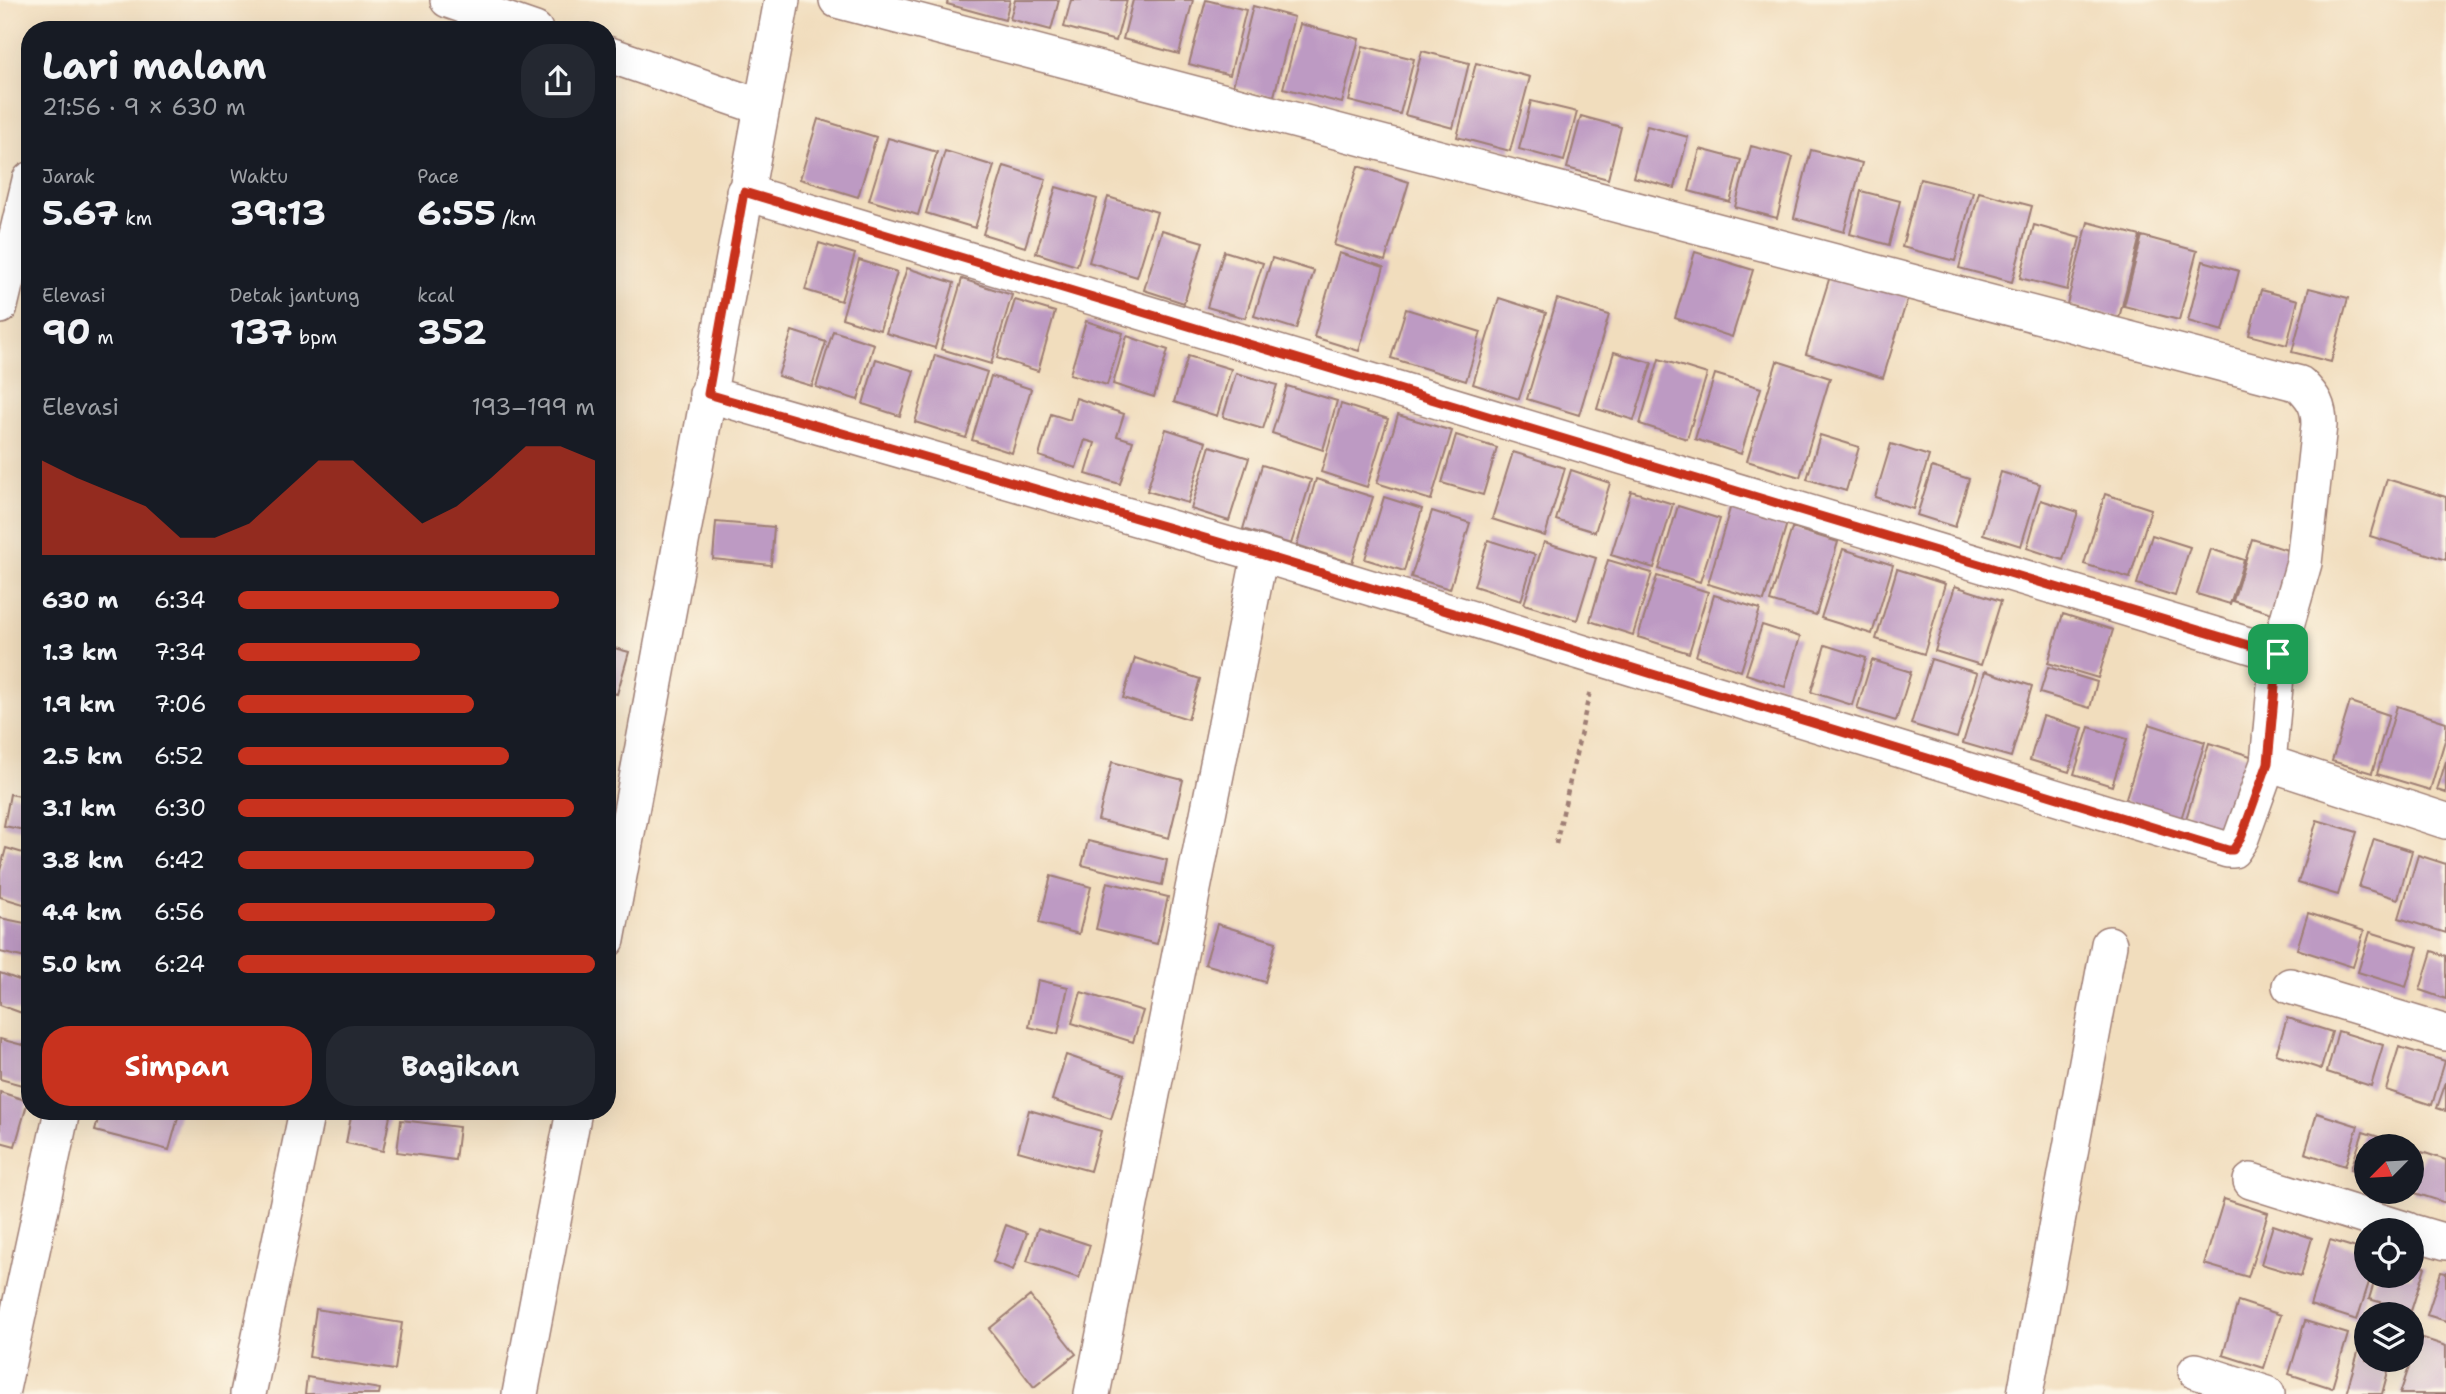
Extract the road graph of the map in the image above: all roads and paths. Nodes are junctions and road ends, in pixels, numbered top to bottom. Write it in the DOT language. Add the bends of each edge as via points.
graph roads {
  1 [pos="447,0"];
  2 [pos="782,0"];
  3 [pos="837,0"];
  4 [pos="509,21"];
  5 [pos="616,57"];
  6 [pos="761,107"];
  7 [pos="744,192"];
  8 [pos="21,218"];
  9 [pos="0,306"];
  10 [pos="708,394"];
  11 [pos="1260,554"];
  12 [pos="2278,654"];
  13 [pos="1598,656"];
  14 [pos="2268,763"];
  15 [pos="2446,821"];
  16 [pos="1556,844"];
  17 [pos="616,891"];
  18 [pos="2109,944"];
  19 [pos="2290,986"];
  20 [pos="2446,1033"];
  21 [pos="60,1120"];
  22 [pos="305,1120"];
  23 [pos="572,1120"];
  24 [pos="2251,1181"];
  25 [pos="2368,1218"];
  26 [pos="2424,1235"];
  27 [pos="2446,1242"];
  28 [pos="2196,1371"];
  29 [pos="1,1394"];
  30 [pos="248,1394"];
  31 [pos="520,1394"];
  32 [pos="1092,1394"];
  33 [pos="2025,1394"];
  34 [pos="2267,1394"];
  1 -- 4 [label="street"];
  2 -- 6 [label="street"];
  3 -- 12 [label="street" via="2300,384 2319,408 2319,425 2304,562"];
  5 -- 6 [label="street"];
  6 -- 7 [label="street"];
  7 -- 10 [label="street"];
  7 -- 12 [label="street"];
  8 -- 9 [label="street"];
  10 -- 11 [label="street"];
  10 -- 17 [label="street"];
  11 -- 13 [label="street"];
  11 -- 32 [label="street"];
  12 -- 14 [label="street"];
  13 -- 14 [label="street" via="2228,850 2238,844"];
  13 -- 16 [label="path"];
  14 -- 15 [label="street"];
  18 -- 33 [label="street"];
  19 -- 20 [label="street"];
  21 -- 29 [label="street"];
  22 -- 30 [label="street"];
  23 -- 31 [label="street"];
  24 -- 25 [label="street"];
  26 -- 27 [label="street"];
  28 -- 34 [label="street"];
}
